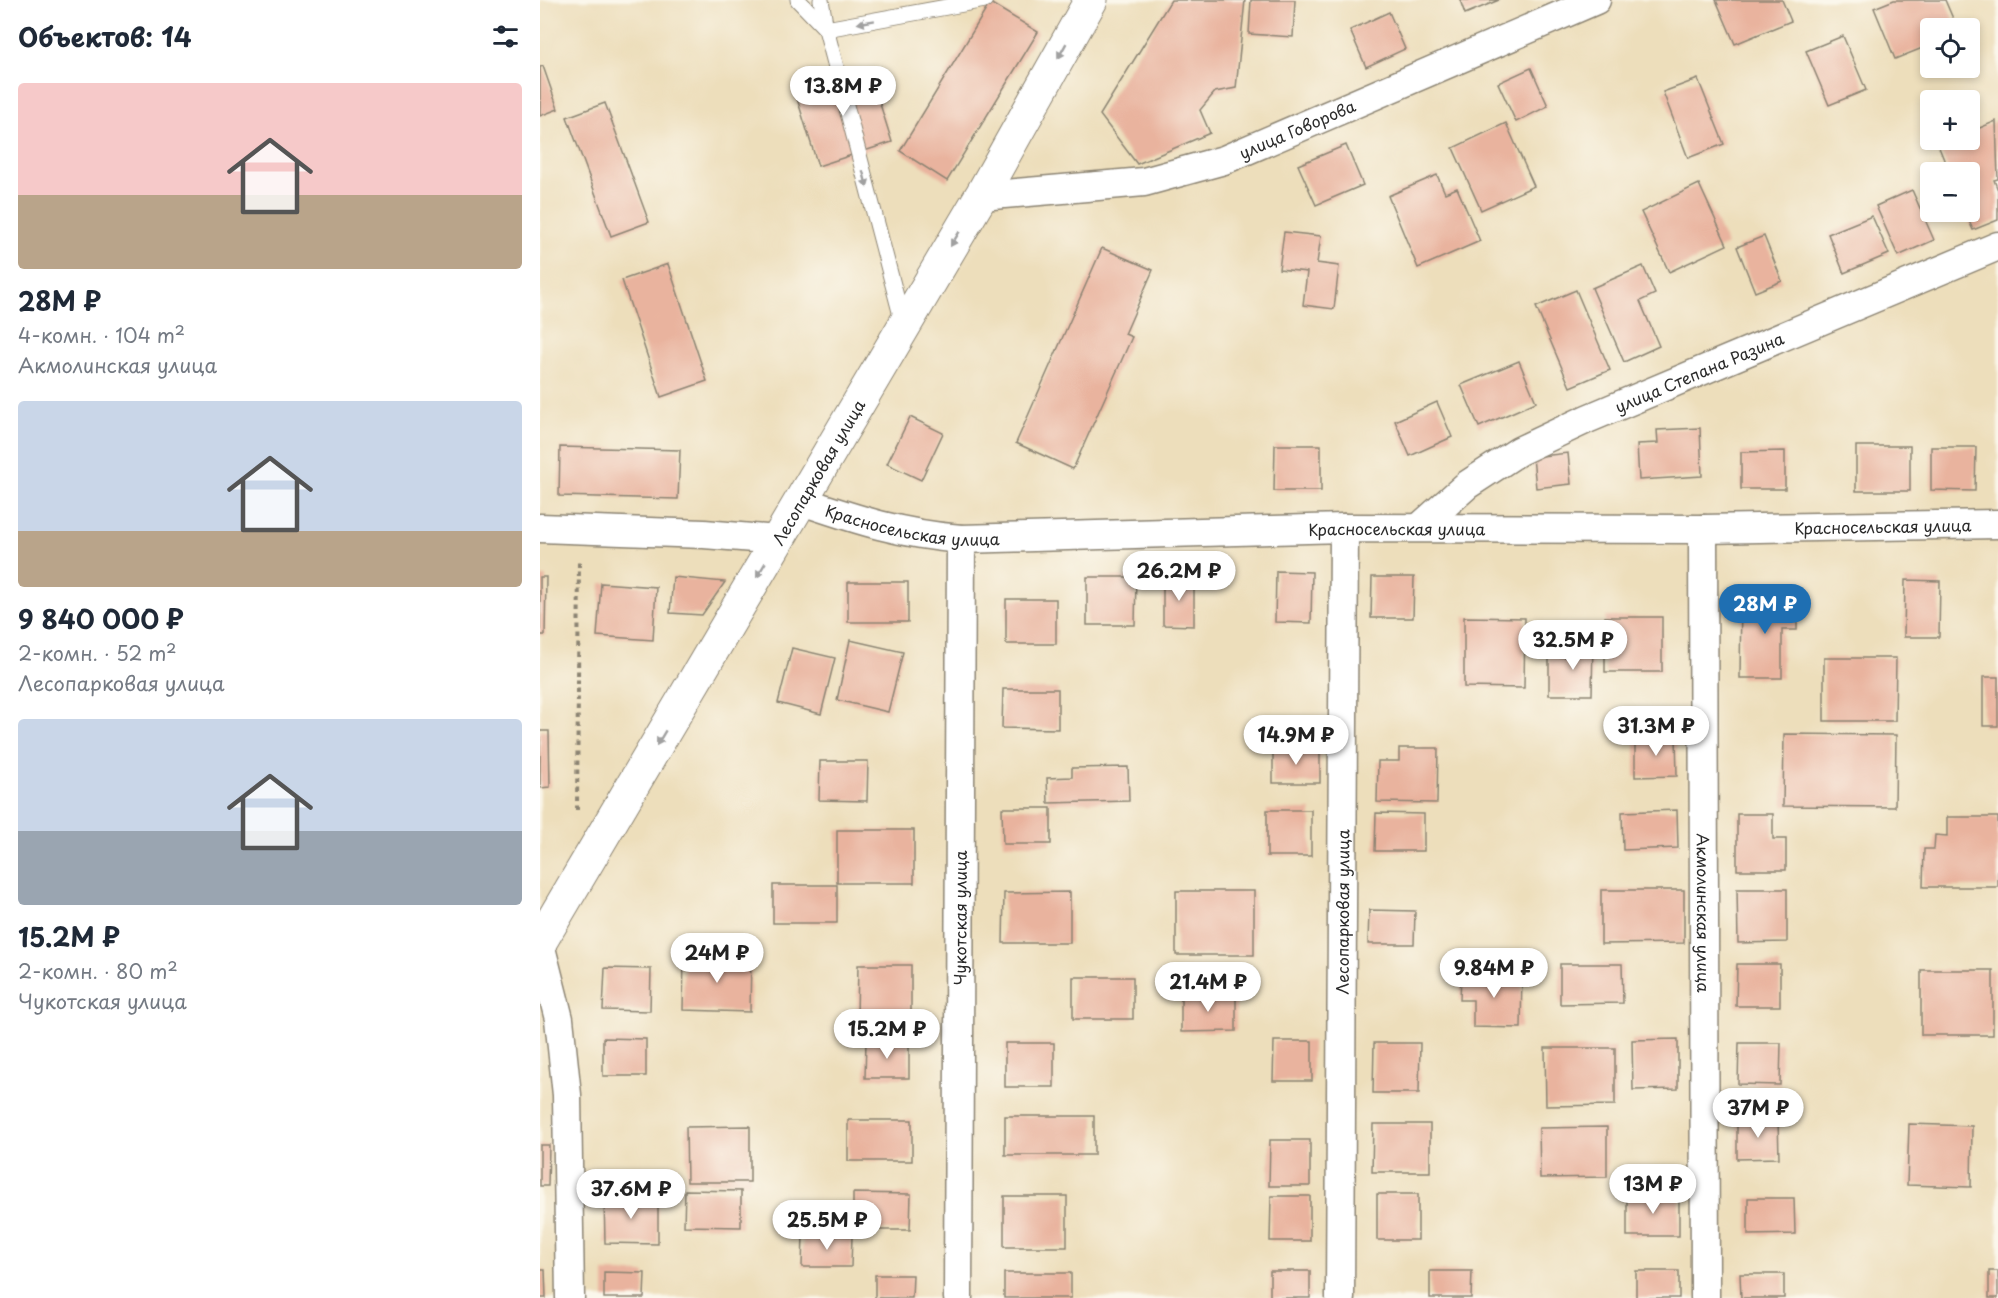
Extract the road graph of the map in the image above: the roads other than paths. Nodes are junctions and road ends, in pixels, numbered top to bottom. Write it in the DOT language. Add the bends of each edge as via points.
graph roads {
  1 [pos="798,0"];
  2 [pos="821,0"];
  3 [pos="985,0"];
  4 [pos="1091,0"];
  5 [pos="1596,0"];
  6 [pos="826,29"];
  7 [pos="981,196"];
  8 [pos="1998,246"];
  9 [pos="903,326"];
  10 [pos="802,501"];
  11 [pos="1998,524"];
  12 [pos="1420,527"];
  13 [pos="540,528"];
  14 [pos="1344,528"];
  15 [pos="1703,529"];
  16 [pos="961,539"];
  17 [pos="778,540"];
  18 [pos="540,943"];
  19 [pos="570,1298"];
  20 [pos="957,1298"];
  21 [pos="1340,1298"];
  22 [pos="1705,1298"];
  1 -- 6 [label="lane"];
  2 -- 6 [label="lane"];
  3 -- 6 [label="lane, one-way"];
  4 -- 7 [label="street, Лесопарковая улица, one-way"];
  5 -- 7 [label="street, улица Говорова" via="1224,160 1144,182"];
  6 -- 9 [label="lane, one-way"];
  7 -- 9 [label="street, Лесопарковая улица, one-way"];
  8 -- 12 [label="street, улица Степана Разина" via="1587,419 1520,451 1467,486"];
  9 -- 10 [label="street, Лесопарковая улица"];
  10 -- 16 [label="street, Красносельская улица" via="872,525 915,535"];
  10 -- 17 [label="street, Лесопарковая улица"];
  11 -- 15 [label="street, Красносельская улица"];
  12 -- 14 [label="street, Красносельская улица"];
  12 -- 15 [label="street, Красносельская улица"];
  13 -- 17 [label="street"];
  14 -- 16 [label="street, Красносельская улица"];
  14 -- 21 [label="street, Лесопарковая улица"];
  15 -- 22 [label="street, Акмолинская улица"];
  16 -- 20 [label="street, Чукотская улица"];
  17 -- 18 [label="street, Лесопарковая улица, one-way"];
  18 -- 19 [label="street" via="558,1019 567,1095"];
}
